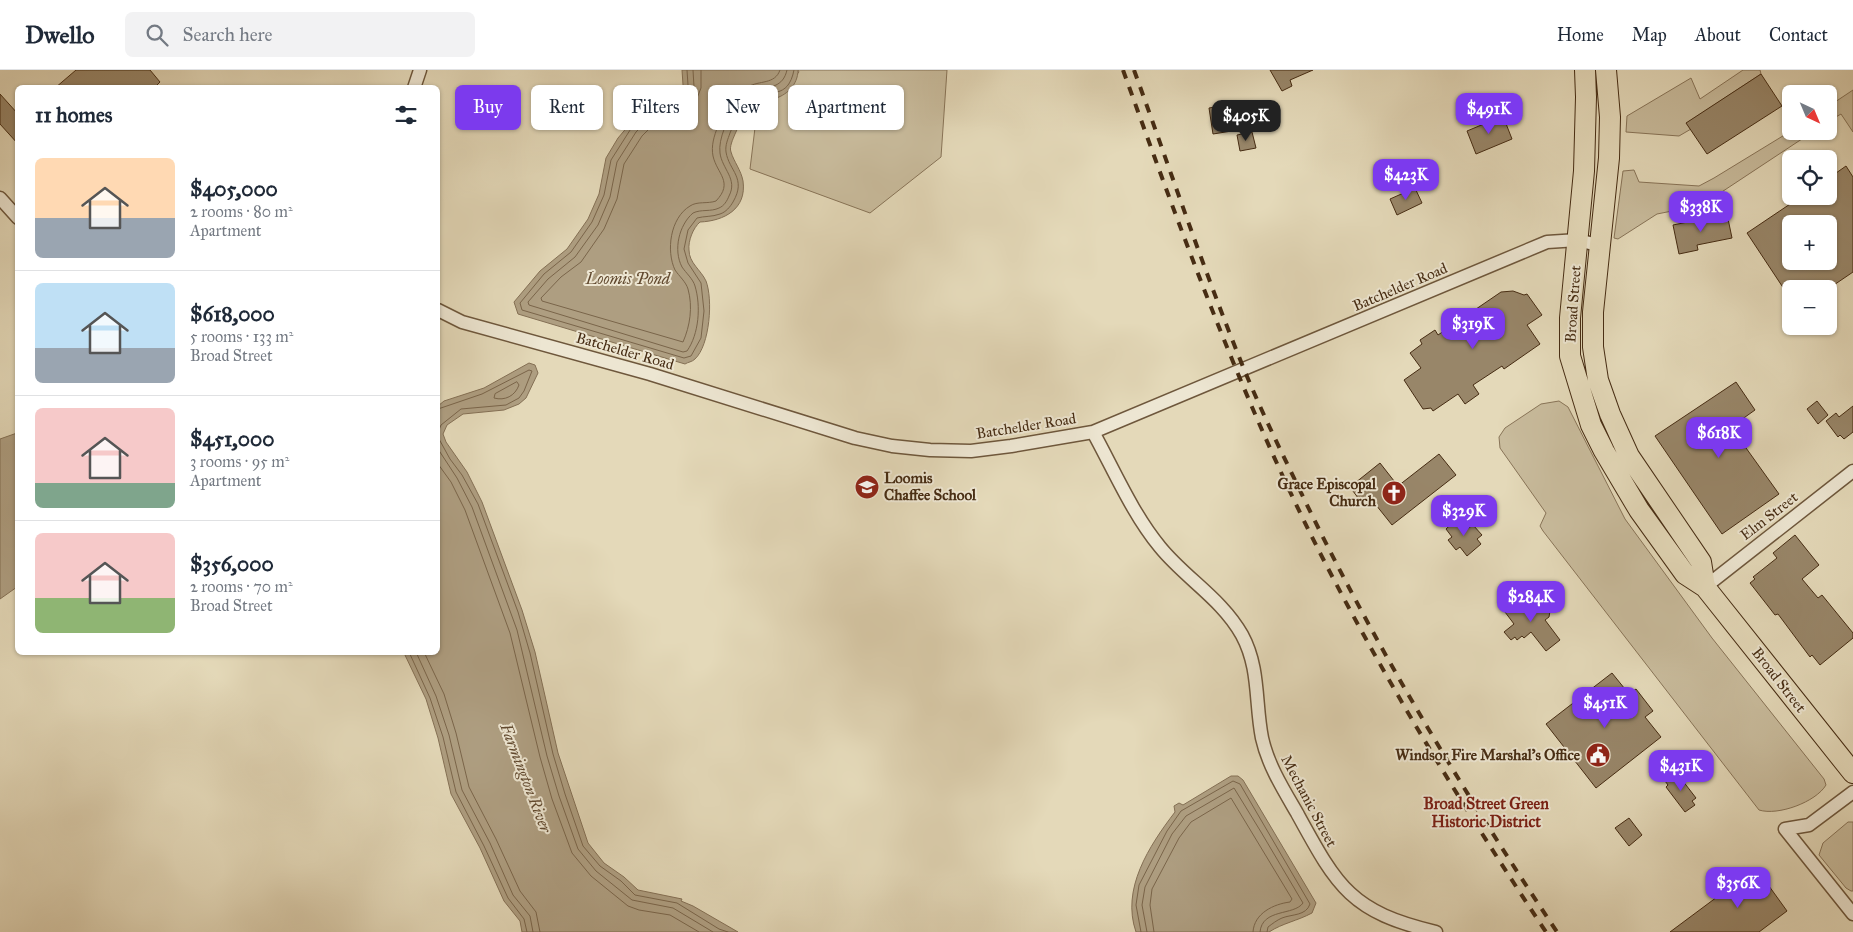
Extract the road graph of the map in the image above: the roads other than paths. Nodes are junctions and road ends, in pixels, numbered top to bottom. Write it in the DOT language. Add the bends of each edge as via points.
graph roads {
  1 [pos="420,70"];
  2 [pos="1585,70"];
  3 [pos="1606,70"];
  4 [pos="415,85"];
  5 [pos="0,198"];
  6 [pos="15,215"];
  7 [pos="1578,240"];
  8 [pos="1601,246"];
  9 [pos="440,311"];
  10 [pos="1598,380"];
  11 [pos="1578,387"];
  12 [pos="1094,432"];
  13 [pos="1620,438"];
  14 [pos="1604,451"];
  15 [pos="1853,471"];
  16 [pos="1705,587"];
  17 [pos="1853,773"];
  18 [pos="1853,792"];
  19 [pos="1853,914"];
  20 [pos="1416,930"];
  21 [pos="1436,932"];
  1 -- 4 [label="street"];
  2 -- 7 [label="main road, Broad Street" via="1584,171"];
  3 -- 8 [label="main road, Broad Street" via="1609,158"];
  5 -- 6 [label="street"];
  7 -- 8 [label="street, Batchelder Road"];
  7 -- 11 [label="main road, Broad Street" via="1570,318 1570,356"];
  7 -- 12 [label="street, Batchelder Road" via="1547,242"];
  8 -- 10 [label="main road, Broad Street" via="1593,347"];
  9 -- 12 [label="street, Batchelder Road" via="462,322 650,374 855,438 892,446 971,450"];
  10 -- 11 [label="main road"];
  10 -- 13 [label="main road, Broad Street"];
  11 -- 14 [label="main road, Broad Street"];
  12 -- 20 [label="street, Mechanic Street" via="1155,541 1223,608 1243,637 1255,672 1268,760 1326,865 1361,903"];
  13 -- 14 [label="main road"];
  13 -- 16 [label="main road, Broad Street" via="1654,495 1701,562"];
  14 -- 16 [label="main road, Broad Street" via="1685,574"];
  15 -- 16 [label="street, Elm Street"];
  16 -- 17 [label="main road, Broad Street"];
  18 -- 19 [label="street" via="1810,825 1785,829"];
  20 -- 21 [label="street, Mechanic Street"];
}
